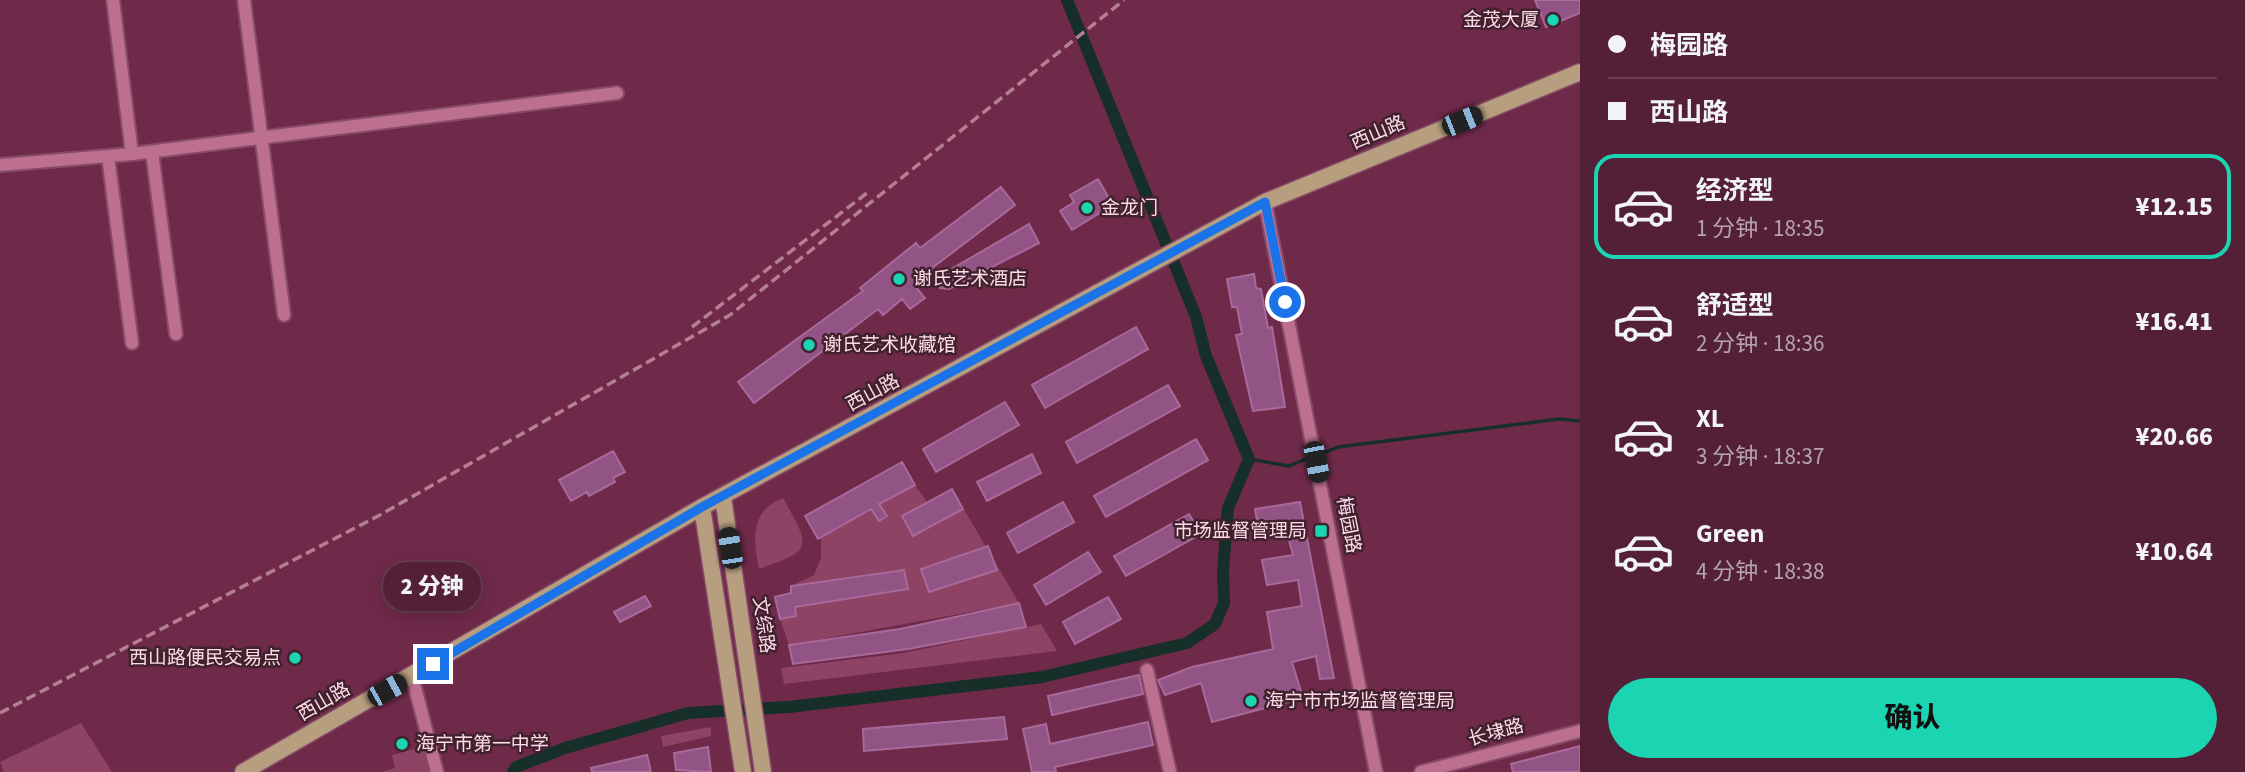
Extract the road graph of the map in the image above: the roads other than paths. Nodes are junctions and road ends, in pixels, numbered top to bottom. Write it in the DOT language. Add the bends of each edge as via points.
graph roads {
  1 [pos="113,0"];
  2 [pos="244,0"];
  3 [pos="1580,72"];
  4 [pos="617,93"];
  5 [pos="262,138"];
  6 [pos="152,152"];
  7 [pos="132,154"];
  8 [pos="108,156"];
  9 [pos="0,165"];
  10 [pos="1265,202"];
  11 [pos="284,315"];
  12 [pos="176,334"];
  13 [pos="132,343"];
  14 [pos="723,497"];
  15 [pos="702,507"];
  16 [pos="1147,670"];
  17 [pos="412,676"];
  18 [pos="1580,731"];
  19 [pos="243,772"];
  20 [pos="437,772"];
  21 [pos="743,772"];
  22 [pos="763,772"];
  23 [pos="1170,772"];
  24 [pos="1376,772"];
  25 [pos="1421,772"];
  1 -- 7 [label="street"];
  2 -- 5 [label="street"];
  3 -- 10 [label="main road, 西山路"];
  4 -- 5 [label="street"];
  5 -- 6 [label="street"];
  5 -- 11 [label="street"];
  6 -- 7 [label="street"];
  6 -- 12 [label="street"];
  7 -- 8 [label="street"];
  8 -- 9 [label="street"];
  8 -- 13 [label="street"];
  10 -- 14 [label="main road, 西山路"];
  10 -- 24 [label="street, 梅园路"];
  14 -- 15 [label="main road, 西山路"];
  14 -- 22 [label="main road, 文综路"];
  15 -- 17 [label="main road, 西山路"];
  15 -- 21 [label="main road"];
  16 -- 23 [label="street"];
  17 -- 19 [label="main road, 西山路"];
  17 -- 20 [label="street"];
  18 -- 25 [label="street, 长埭路"];
}
